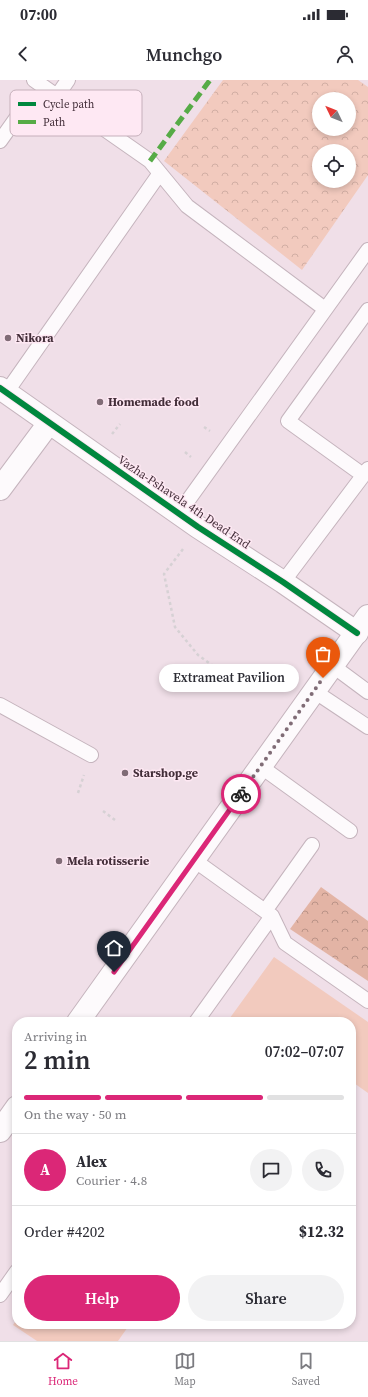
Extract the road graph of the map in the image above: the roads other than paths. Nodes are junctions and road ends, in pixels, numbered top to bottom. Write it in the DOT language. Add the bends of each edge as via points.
graph roads {
  1 [pos="34,80"];
  2 [pos="68,80"];
  3 [pos="48,90"];
  4 [pos="61,90"];
  5 [pos="10,128"];
  6 [pos="114,136"];
  7 [pos="0,142"];
  8 [pos="160,173"];
  9 [pos="368,250"];
  10 [pos="325,309"];
  11 [pos="368,310"];
  12 [pos="3,391"];
  13 [pos="49,423"];
  14 [pos="366,472"];
  15 [pos="0,489"];
  16 [pos="179,513"];
  17 [pos="284,582"];
  18 [pos="362,625"];
  19 [pos="333,666"];
  20 [pos="314,691"];
  21 [pos="368,692"];
  22 [pos="0,706"];
  23 [pos="368,727"];
  24 [pos="91,755"];
  25 [pos="260,766"];
  26 [pos="350,830"];
  27 [pos="312,844"];
  28 [pos="194,860"];
  29 [pos="268,914"];
  30 [pos="368,1001"];
  31 [pos="82,1017"];
  32 [pos="199,1017"];
  33 [pos="12,1114"];
  34 [pos="0,1131"];
  35 [pos="12,1278"];
  36 [pos="0,1295"];
  1 -- 3 [label="lane"];
  2 -- 4 [label="lane"];
  5 -- 7 [label="lane"];
  6 -- 8 [label="lane" via="150,161"];
  8 -- 10 [label="lane" via="187,206"];
  8 -- 12 [label="lane"];
  9 -- 10 [label="lane"];
  10 -- 16 [label="lane"];
  11 -- 14 [label="lane" via="288,421"];
  12 -- 13 [label="street, Vazha-Pshavela 4th Dead End"];
  13 -- 15 [label="street"];
  13 -- 16 [label="street, Vazha-Pshavela 4th Dead End"];
  14 -- 17 [label="lane"];
  16 -- 17 [label="street, Vazha-Pshavela 4th Dead End"];
  17 -- 18 [label="street, Vazha-Pshavela 4th Dead End"];
  18 -- 19 [label="street"];
  19 -- 20 [label="street"];
  19 -- 21 [label="lane"];
  20 -- 23 [label="lane"];
  20 -- 25 [label="street"];
  22 -- 24 [label="lane"];
  25 -- 26 [label="lane"];
  25 -- 28 [label="street"];
  27 -- 29 [label="lane"];
  28 -- 29 [label="lane"];
  28 -- 31 [label="street"];
  29 -- 30 [label="lane" via="285,943"];
  29 -- 32 [label="lane"];
  33 -- 34 [label="street"];
  35 -- 36 [label="lane"];
}
